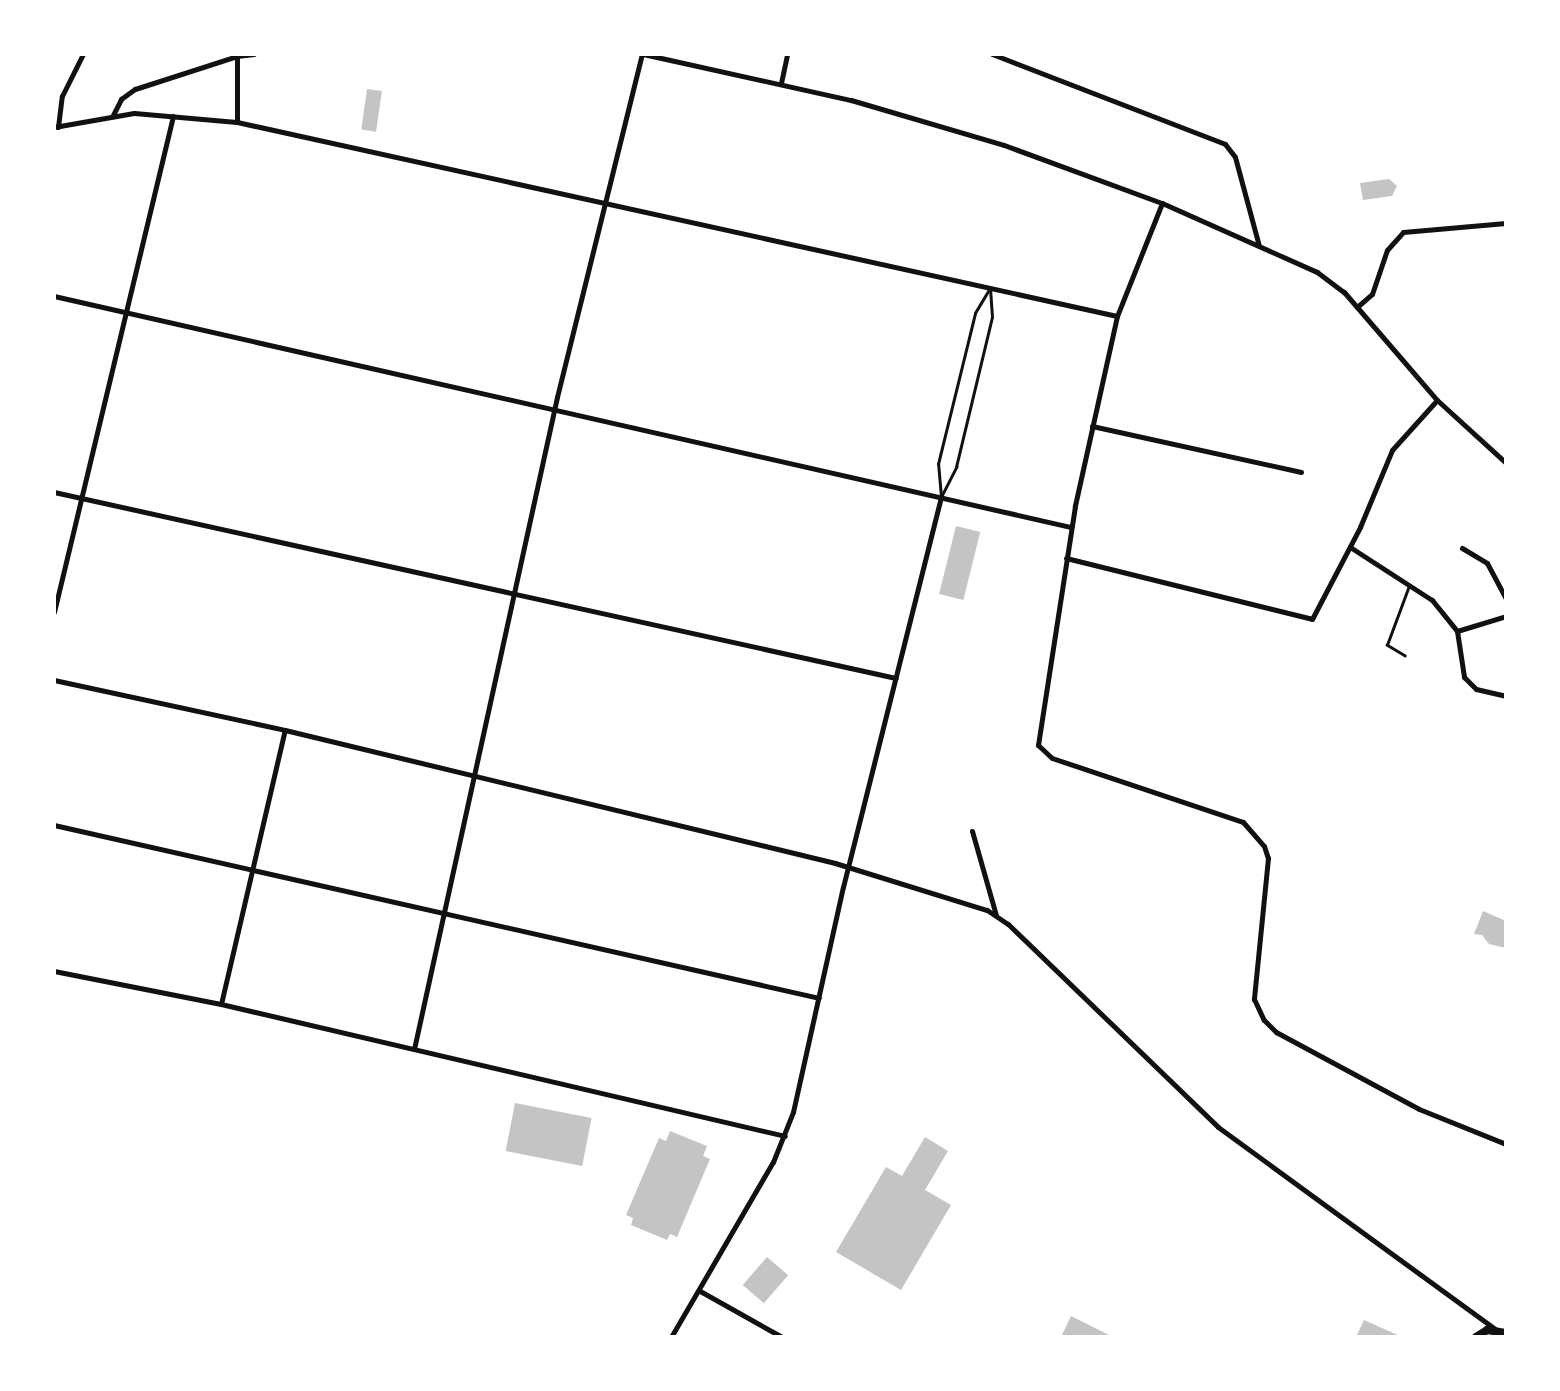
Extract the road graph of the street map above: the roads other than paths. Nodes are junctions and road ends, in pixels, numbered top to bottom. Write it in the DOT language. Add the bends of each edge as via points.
graph roads {
  1 [pos="82,54"];
  2 [pos="254,54"];
  3 [pos="643,54"];
  4 [pos="787,54"];
  5 [pos="992,54"];
  6 [pos="237,56"];
  7 [pos="780,83"];
  8 [pos="113,115"];
  9 [pos="173,116"];
  10 [pos="237,122"];
  11 [pos="56,127"];
  12 [pos="1162,203"];
  13 [pos="605,205"];
  14 [pos="1506,223"];
  15 [pos="1259,246"];
  16 [pos="990,288"];
  17 [pos="54,296"];
  18 [pos="1357,307"];
  19 [pos="124,314"];
  20 [pos="1117,316"];
  21 [pos="1437,400"];
  22 [pos="554,412"];
  23 [pos="1092,426"];
  24 [pos="1506,463"];
  25 [pos="1301,472"];
  26 [pos="54,492"];
  27 [pos="81,498"];
  28 [pos="941,498"];
  29 [pos="1071,527"];
  30 [pos="1350,547"];
  31 [pos="1462,548"];
  32 [pos="1066,558"];
  33 [pos="1411,583"];
  34 [pos="518,592"];
  35 [pos="1506,598"];
  36 [pos="54,612"];
  37 [pos="1506,616"];
  38 [pos="1457,631"];
  39 [pos="1405,656"];
  40 [pos="896,678"];
  41 [pos="54,680"];
  42 [pos="1506,696"];
  43 [pos="285,730"];
  44 [pos="473,776"];
  45 [pos="54,825"];
  46 [pos="972,831"];
  47 [pos="253,867"];
  48 [pos="848,867"];
  49 [pos="444,911"];
  50 [pos="996,915"];
  51 [pos="54,971"];
  52 [pos="818,998"];
  53 [pos="221,1004"];
  54 [pos="414,1049"];
  55 [pos="785,1136"];
  56 [pos="1506,1144"];
  57 [pos="699,1291"];
  58 [pos="1495,1329"];
  59 [pos="1506,1333"];
  60 [pos="671,1337"];
  61 [pos="782,1337"];
  62 [pos="1476,1337"];
  1 -- 11 [label="street" via="62,96"];
  2 -- 6 [label="street"];
  3 -- 7 [label="street"];
  3 -- 13 [label="street"];
  4 -- 7 [label="street"];
  5 -- 15 [label="street" via="1225,144 1235,157"];
  6 -- 8 [label="street" via="135,89 121,99"];
  6 -- 10 [label="street"];
  7 -- 12 [label="street" via="940,125"];
  8 -- 9 [label="street"];
  8 -- 11 [label="street"];
  9 -- 10 [label="street"];
  9 -- 19 [label="street"];
  10 -- 13 [label="street"];
  12 -- 15 [label="street"];
  12 -- 20 [label="street"];
  13 -- 16 [label="street"];
  13 -- 22 [label="street"];
  14 -- 18 [label="street" via="1402,232 1387,250 1372,294"];
  15 -- 18 [label="street" via="1331,281"];
  16 -- 20 [label="street"];
  16 -- 28 [label="lane" via="992,317 956,467"];
  16 -- 28 [label="lane" via="975,313 938,464"];
  17 -- 19 [label="street"];
  18 -- 21 [label="street"];
  19 -- 22 [label="street"];
  19 -- 27 [label="street"];
  20 -- 23 [label="street"];
  21 -- 24 [label="street"];
  21 -- 30 [label="street" via="1392,450"];
  22 -- 28 [label="street"];
  22 -- 34 [label="street"];
  23 -- 25 [label="street"];
  23 -- 29 [label="street"];
  26 -- 27 [label="street"];
  27 -- 34 [label="street"];
  27 -- 36 [label="street"];
  28 -- 29 [label="street"];
  28 -- 40 [label="street"];
  29 -- 32 [label="street"];
  30 -- 32 [label="street" via="1316,617 1306,620"];
  30 -- 33 [label="street"];
  31 -- 35 [label="street" via="1487,563"];
  32 -- 56 [label="street" via="1038,745 1052,758 1222,813 1251,829 1264,846 1268,869 1254,999 1257,1011 1276,1032 1419,1109"];
  33 -- 38 [label="street"];
  33 -- 39 [label="lane" via="1387,645"];
  34 -- 40 [label="street"];
  34 -- 44 [label="street"];
  37 -- 38 [label="street"];
  38 -- 42 [label="street" via="1464,677 1476,689"];
  40 -- 48 [label="street"];
  41 -- 43 [label="street"];
  43 -- 44 [label="street"];
  43 -- 47 [label="street"];
  44 -- 48 [label="street"];
  44 -- 49 [label="street"];
  45 -- 47 [label="street"];
  46 -- 50 [label="street"];
  47 -- 49 [label="street"];
  47 -- 53 [label="street"];
  48 -- 50 [label="street"];
  48 -- 52 [label="street"];
  49 -- 52 [label="street"];
  49 -- 54 [label="street"];
  50 -- 58 [label="street" via="1218,1127"];
  51 -- 53 [label="street"];
  52 -- 55 [label="street"];
  53 -- 54 [label="street"];
  54 -- 55 [label="street"];
  55 -- 57 [label="street"];
  57 -- 60 [label="street"];
  57 -- 61 [label="street"];
  58 -- 59 [label="main road"];
  58 -- 62 [label="main road"];
}
